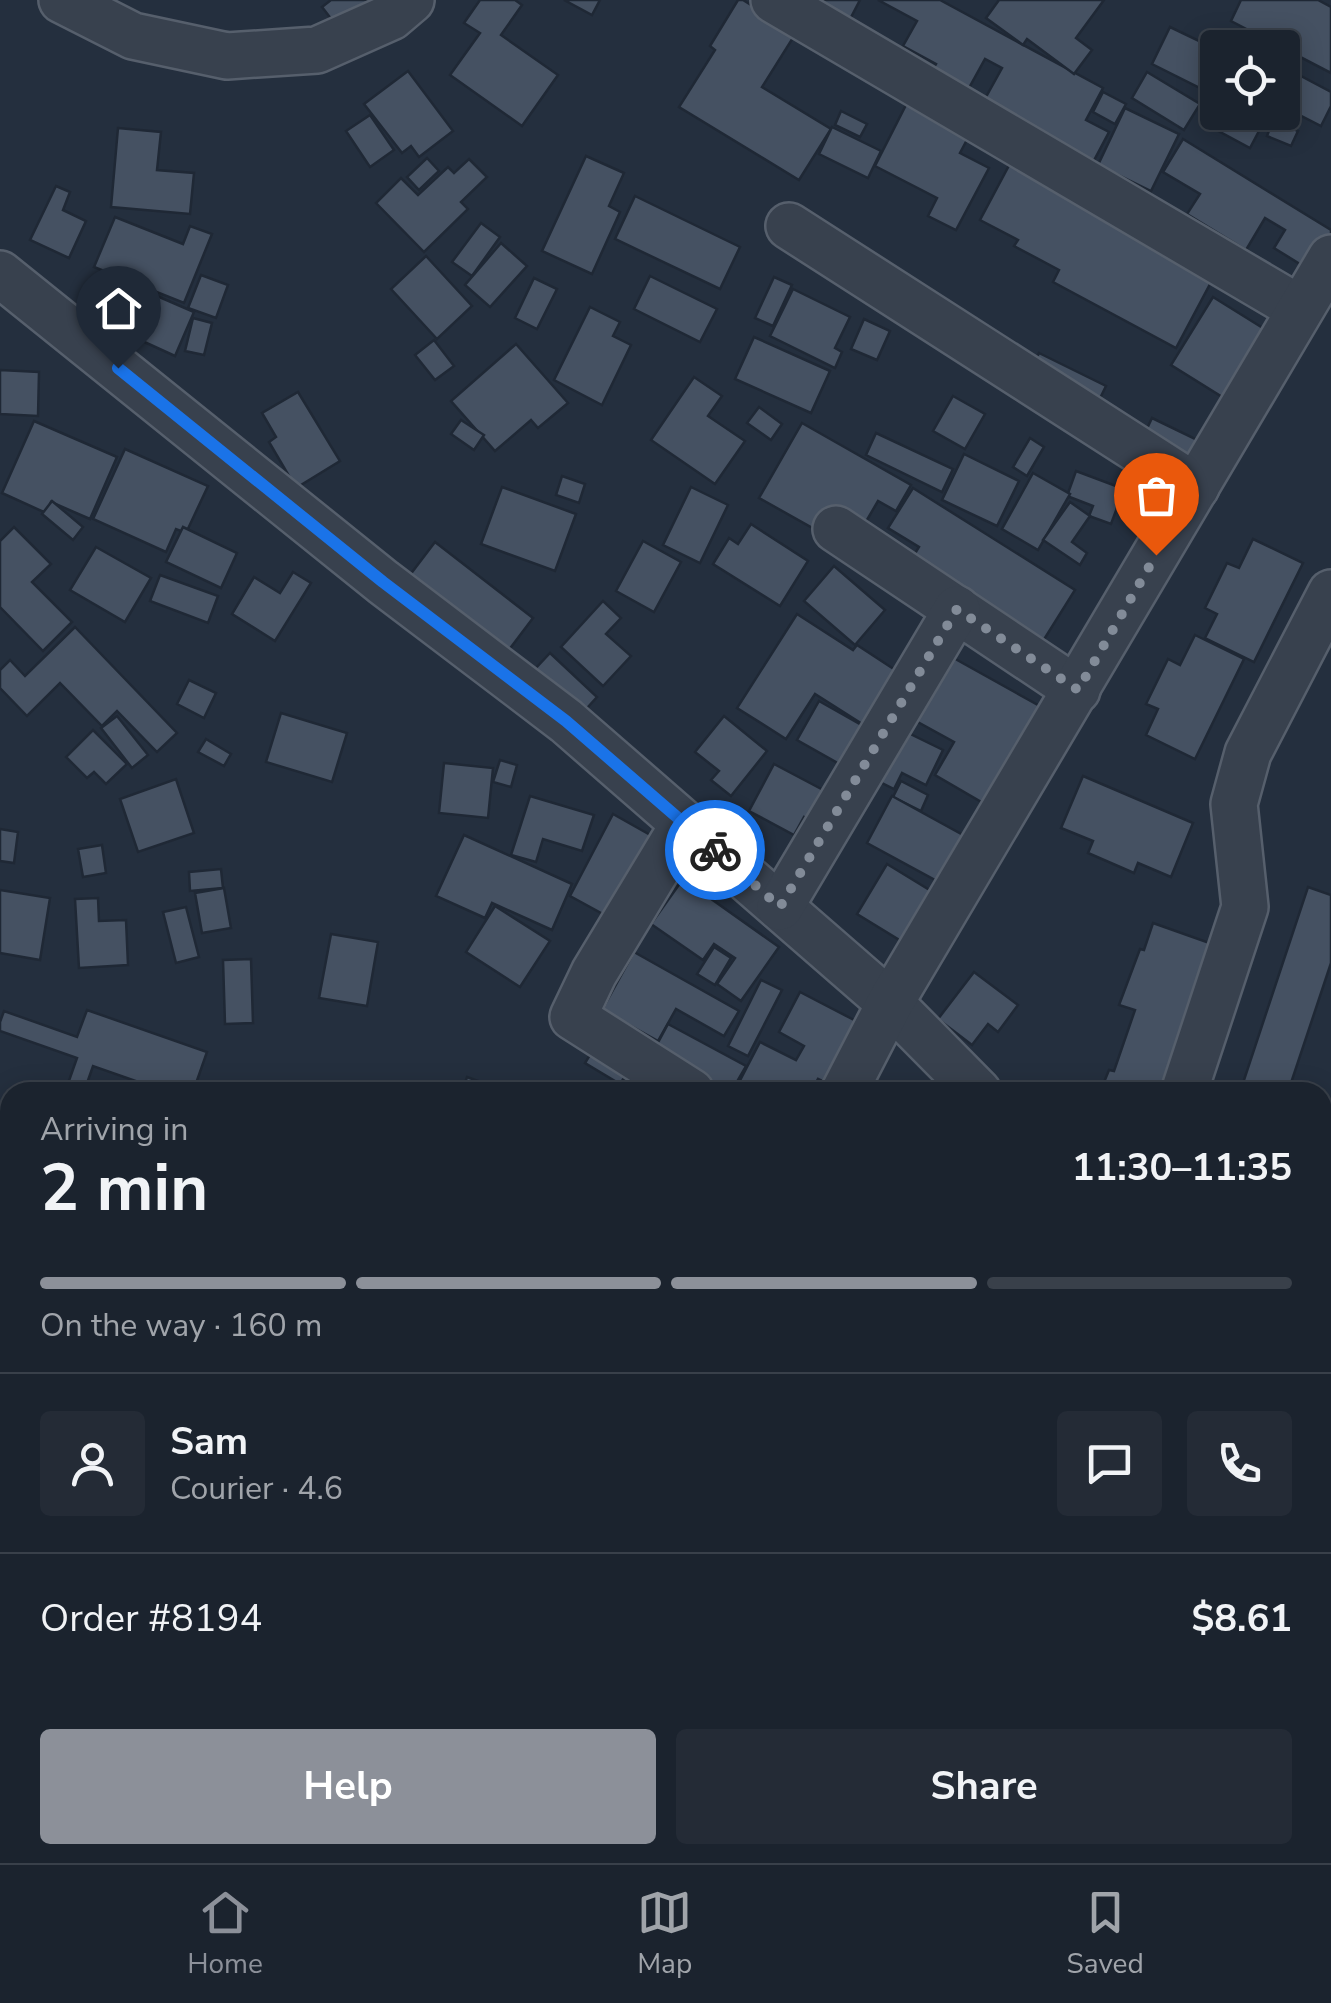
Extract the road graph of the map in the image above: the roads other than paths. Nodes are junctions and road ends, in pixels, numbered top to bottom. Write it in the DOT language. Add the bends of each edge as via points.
graph roads {
  1 [pos="62,0"];
  2 [pos="411,0"];
  3 [pos="774,0"];
  4 [pos="789,226"];
  5 [pos="1331,258"];
  6 [pos="0,274"];
  7 [pos="1300,309"];
  8 [pos="1196,487"];
  9 [pos="836,528"];
  10 [pos="1331,593"];
  11 [pos="957,609"];
  12 [pos="1078,690"];
  13 [pos="684,824"];
  14 [pos="780,907"];
  15 [pos="890,1003"];
  16 [pos="675,1082"];
  17 [pos="849,1082"];
  18 [pos="968,1082"];
  19 [pos="1187,1082"];
  1 -- 2 [label="street" via="134,36 227,56 317,50 391,17"];
  3 -- 7 [label="street"];
  4 -- 8 [label="street"];
  5 -- 7 [label="street"];
  6 -- 13 [label="street" via="566,721"];
  7 -- 8 [label="street"];
  8 -- 12 [label="street"];
  9 -- 11 [label="street"];
  10 -- 19 [label="street" via="1248,753 1234,804 1245,907"];
  11 -- 12 [label="street"];
  11 -- 14 [label="street"];
  12 -- 15 [label="street"];
  13 -- 14 [label="street"];
  13 -- 16 [label="street" via="573,1017"];
  14 -- 15 [label="street"];
  15 -- 17 [label="street"];
  15 -- 18 [label="street"];
}
